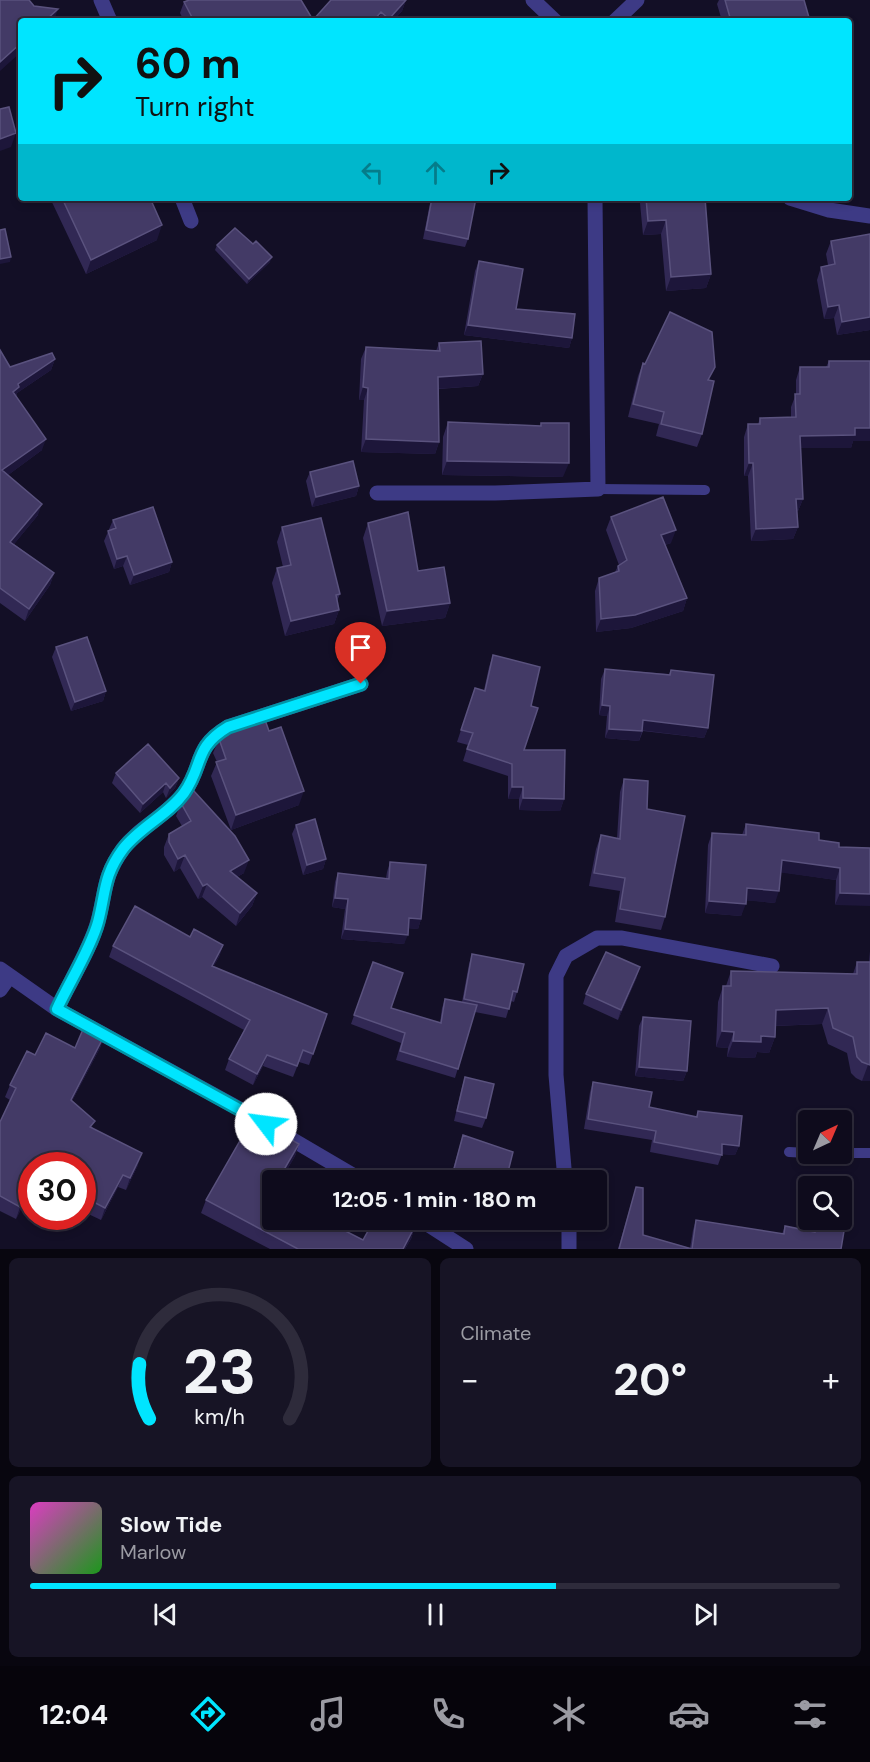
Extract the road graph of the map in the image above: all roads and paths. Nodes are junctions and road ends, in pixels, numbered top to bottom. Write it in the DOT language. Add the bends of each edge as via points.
graph roads {
  1 [pos="102,0"];
  2 [pos="533,0"];
  3 [pos="637,0"];
  4 [pos="109,18"];
  5 [pos="552,18"];
  6 [pos="618,18"];
  7 [pos="183,201"];
  8 [pos="595,201"];
  9 [pos="800,201"];
  10 [pos="870,216"];
  11 [pos="191,221"];
  12 [pos="598,489"];
  13 [pos="705,490"];
  14 [pos="377,493"];
  15 [pos="361,684"];
  16 [pos="772,966"];
  17 [pos="5,973"];
  18 [pos="0,990"];
  19 [pos="57,1009"];
  20 [pos="789,1152"];
  21 [pos="798,1152"];
  22 [pos="852,1153"];
  23 [pos="870,1153"];
  24 [pos="344,1170"];
  25 [pos="564,1170"];
  26 [pos="437,1230"];
  27 [pos="568,1230"];
  28 [pos="466,1249"];
  29 [pos="569,1249"];
  1 -- 4 [label="street"];
  2 -- 5 [label="street"];
  3 -- 6 [label="street"];
  7 -- 11 [label="street"];
  8 -- 12 [label="street"];
  9 -- 10 [label="street"];
  12 -- 13 [label="lane"];
  12 -- 14 [label="street"];
  15 -- 19 [label="street" via="228,727 211,737 184,793 124,847 109,870 98,922"];
  16 -- 25 [label="street" via="622,938 597,938 566,956 556,976 556,1075"];
  17 -- 18 [label="street"];
  17 -- 19 [label="street"];
  19 -- 24 [label="street"];
  20 -- 21 [label="lane"];
  22 -- 23 [label="lane"];
  26 -- 28 [label="street"];
  27 -- 29 [label="street"];
}
